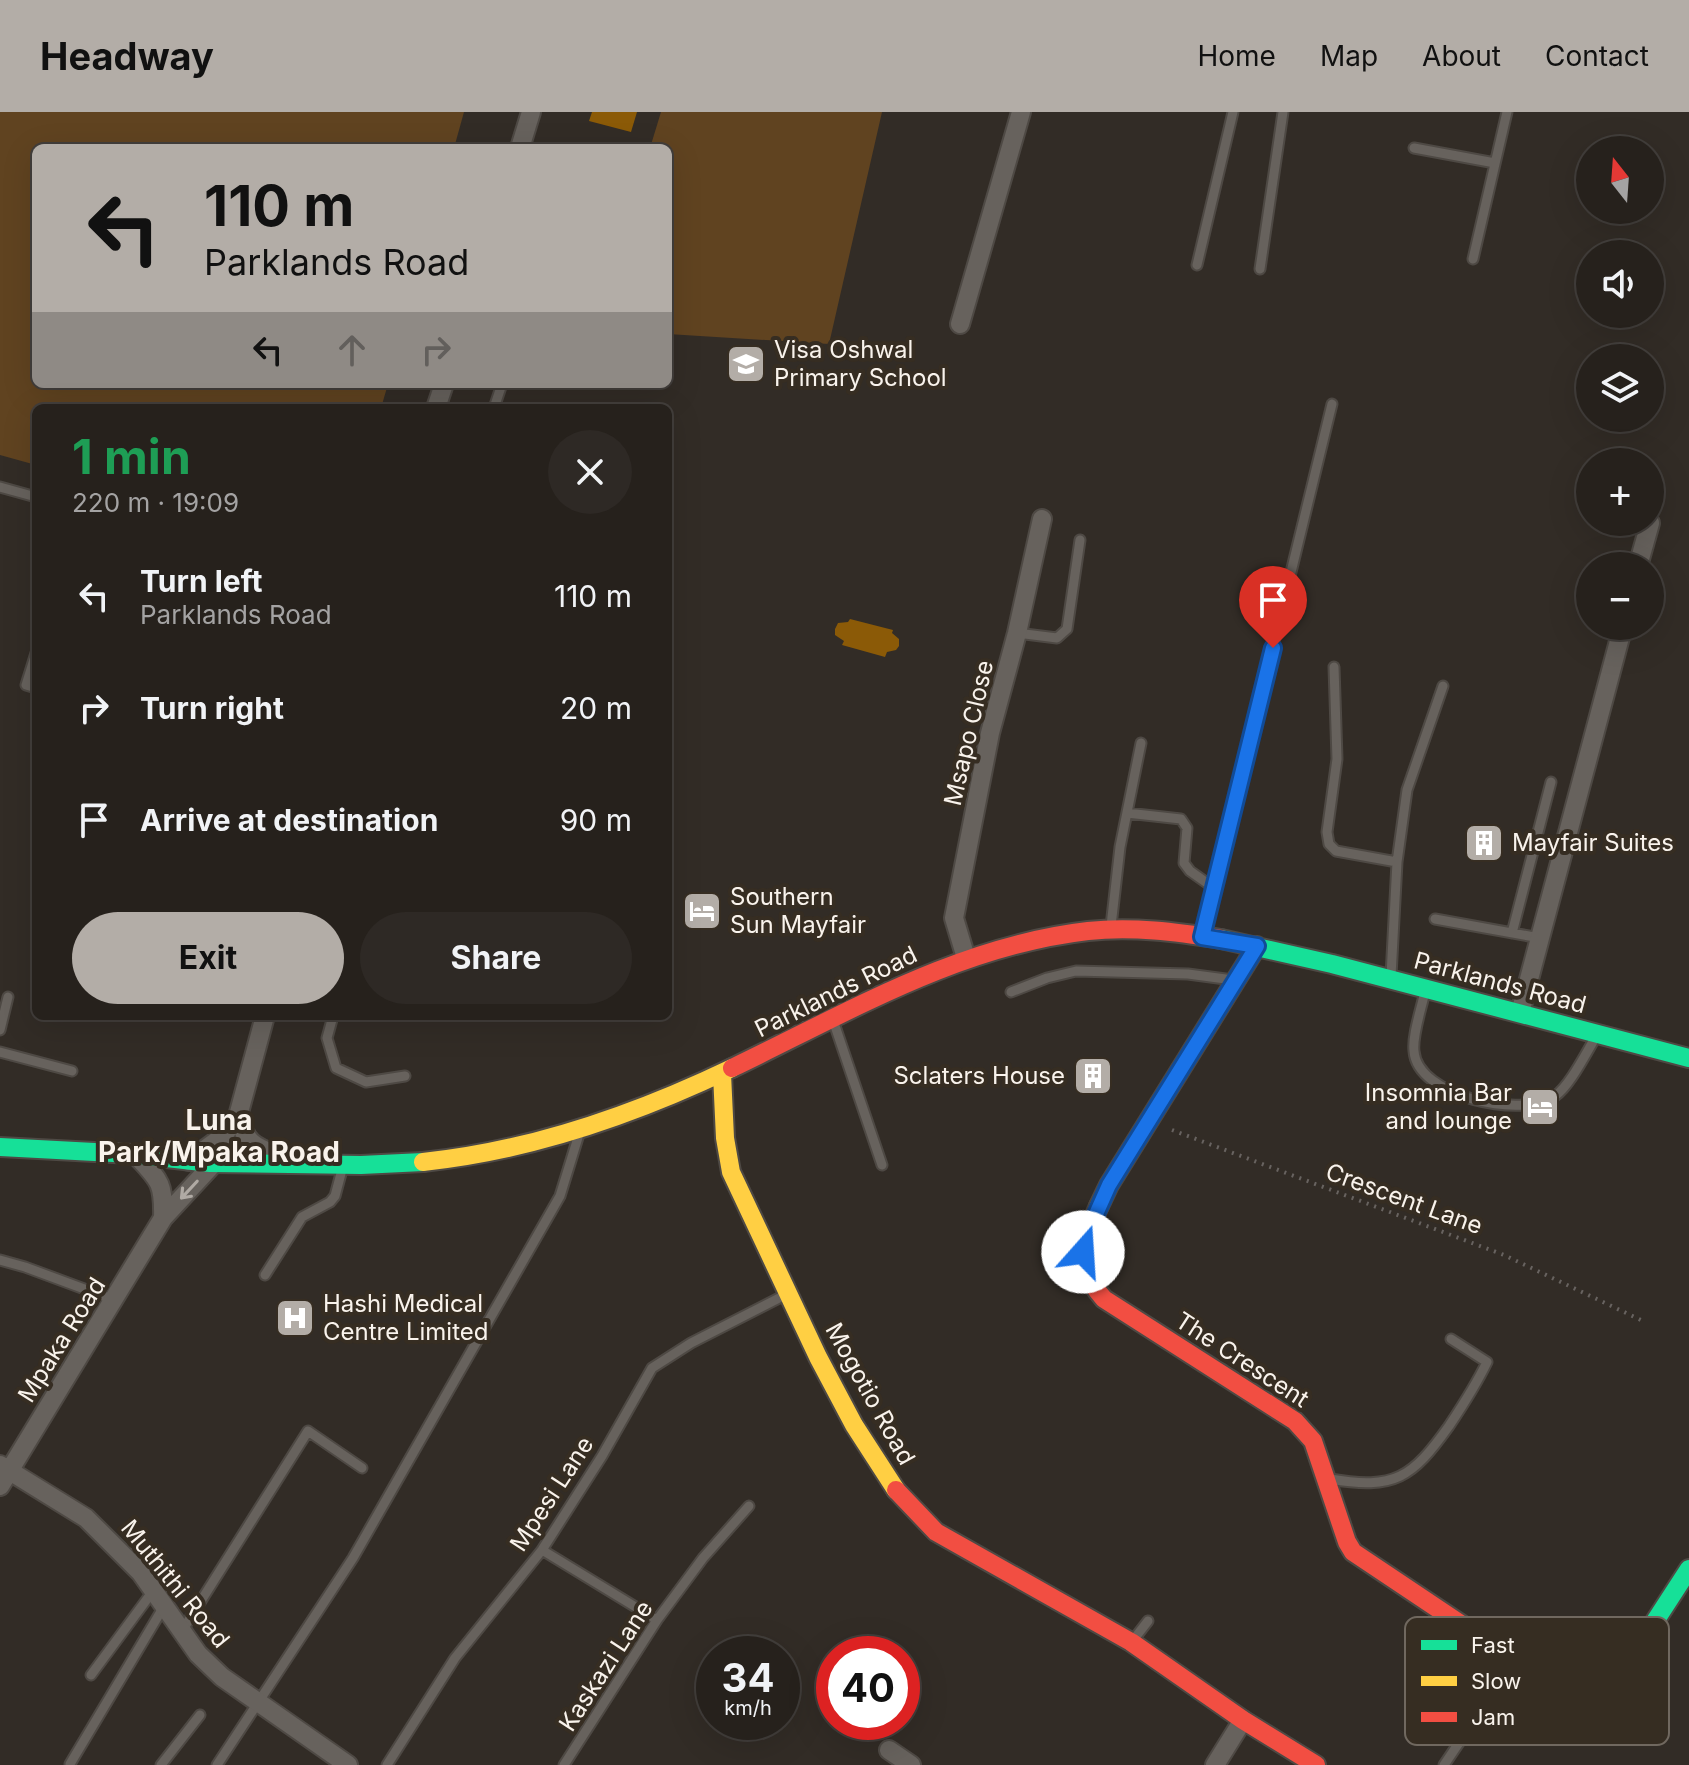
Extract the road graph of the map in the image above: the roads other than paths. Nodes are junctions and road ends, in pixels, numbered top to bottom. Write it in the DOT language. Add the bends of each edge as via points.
graph roads {
  1 [pos="531,112"];
  2 [pos="1021,112"];
  3 [pos="1233,112"];
  4 [pos="1283,112"];
  5 [pos="1507,112"];
  6 [pos="521,144"];
  7 [pos="1414,148"];
  8 [pos="1495,163"];
  9 [pos="1473,259"];
  10 [pos="1197,265"];
  11 [pos="1260,269"];
  12 [pos="960,324"];
  13 [pos="1332,404"];
  14 [pos="0,487"];
  15 [pos="32,496"];
  16 [pos="1042,519"];
  17 [pos="1080,540"];
  18 [pos="1017,633"];
  19 [pos="1619,640"];
  20 [pos="32,666"];
  21 [pos="1334,667"];
  22 [pos="1443,686"];
  23 [pos="32,687"];
  24 [pos="1141,743"];
  25 [pos="1551,782"];
  26 [pos="1127,813"];
  27 [pos="1397,862"];
  28 [pos="1214,888"];
  29 [pos="1435,919"];
  30 [pos="1110,930"];
  31 [pos="1512,933"];
  32 [pos="1202,937"];
  33 [pos="1540,938"];
  34 [pos="1257,946"];
  35 [pos="966,958"];
  36 [pos="1391,979"];
  37 [pos="1236,981"];
  38 [pos="1425,987"];
  39 [pos="1011,992"];
  40 [pos="8,997"];
  41 [pos="1520,1013"];
  42 [pos="833,1019"];
  43 [pos="264,1020"];
  44 [pos="332,1020"];
  45 [pos="0,1030"];
  46 [pos="1598,1034"];
  47 [pos="0,1052"];
  48 [pos="1689,1058"];
  49 [pos="72,1071"];
  50 [pos="722,1074"];
  51 [pos="405,1076"];
  52 [pos="238,1116"];
  53 [pos="582,1125"];
  54 [pos="0,1147"];
  55 [pos="135,1154"];
  56 [pos="189,1161"];
  57 [pos="214,1163"];
  58 [pos="299,1164"];
  59 [pos="344,1165"];
  60 [pos="882,1165"];
  61 [pos="163,1218"];
  62 [pos="0,1260"];
  63 [pos="265,1275"];
  64 [pos="790,1293"];
  65 [pos="115,1300"];
  66 [pos="1451,1339"];
  67 [pos="362,1468"];
  68 [pos="3,1474"];
  69 [pos="1326,1479"];
  70 [pos="749,1506"];
  71 [pos="542,1550"];
  72 [pos="1689,1571"];
  73 [pos="153,1591"];
  74 [pos="163,1608"];
  75 [pos="1450,1617"];
  76 [pos="1658,1617"];
  77 [pos="657,1620"];
  78 [pos="1148,1621"];
  79 [pos="182,1631"];
  80 [pos="1131,1642"];
  81 [pos="91,1675"];
  82 [pos="257,1704"];
  83 [pos="200,1715"];
  84 [pos="1243,1720"];
  85 [pos="1458,1745"];
  86 [pos="889,1750"];
  87 [pos="70,1764"];
  88 [pos="161,1765"];
  89 [pos="217,1765"];
  90 [pos="346,1765"];
  91 [pos="387,1765"];
  92 [pos="564,1765"];
  93 [pos="911,1765"];
  94 [pos="1215,1765"];
  95 [pos="1316,1765"];
  96 [pos="1444,1765"];
  1 -- 6 [label="street"];
  2 -- 12 [label="street"];
  3 -- 10 [label="lane"];
  4 -- 11 [label="lane"];
  5 -- 8 [label="lane"];
  7 -- 8 [label="lane"];
  8 -- 9 [label="lane"];
  13 -- 28 [label="lane"];
  14 -- 15 [label="lane"];
  16 -- 18 [label="street, Msapo Close"];
  17 -- 18 [label="lane" via="1067,629 1057,638"];
  18 -- 35 [label="street, Msapo Close" via="990,733 954,918"];
  19 -- 33 [label="street"];
  20 -- 23 [label="lane" via="26,685"];
  21 -- 27 [label="lane" via="1337,759 1329,844 1336,851"];
  22 -- 27 [label="lane" via="1407,790"];
  24 -- 26 [label="lane"];
  25 -- 31 [label="lane"];
  26 -- 28 [label="lane" via="1181,819 1187,828 1184,863"];
  26 -- 30 [label="lane"];
  27 -- 36 [label="lane"];
  28 -- 32 [label="lane"];
  29 -- 31 [label="lane"];
  30 -- 32 [label="street, Parklands Road"];
  30 -- 35 [label="street, Parklands Road" via="1025,942"];
  31 -- 33 [label="lane"];
  32 -- 34 [label="street, Parklands Road"];
  33 -- 41 [label="street"];
  34 -- 36 [label="street, Parklands Road"];
  34 -- 37 [label="street, The Crescent"];
  35 -- 42 [label="street, Parklands Road"];
  36 -- 38 [label="street, Parklands Road"];
  37 -- 39 [label="lane" via="1076,971"];
  37 -- 69 [label="street, The Crescent" via="1109,1185 1083,1252 1086,1280 1104,1299 1295,1421 1313,1441"];
  38 -- 41 [label="street, Parklands Road"];
  38 -- 46 [label="lane" via="1413,1051 1419,1067 1443,1089 1488,1104 1534,1105 1557,1096"];
  40 -- 45 [label="lane"];
  41 -- 46 [label="street, Parklands Road"];
  42 -- 50 [label="street, Parklands Road"];
  42 -- 60 [label="lane"];
  43 -- 52 [label="street"];
  44 -- 51 [label="lane" via="327,1038 336,1068 366,1082"];
  46 -- 48 [label="street, Parklands Road"];
  47 -- 49 [label="lane"];
  50 -- 53 [label="street, Parklands Road"];
  50 -- 64 [label="street, Mogotio Road" via="731,1172"];
  52 -- 56 [label="street" via="222,1137"];
  52 -- 58 [label="street" via="243,1135 256,1146"];
  53 -- 59 [label="street, Parklands Road" via="463,1157"];
  53 -- 82 [label="lane" via="560,1196 353,1558"];
  54 -- 55 [label="street, Parklands Road"];
  55 -- 56 [label="street, Parklands Road"];
  55 -- 61 [label="street" via="164,1192"];
  56 -- 57 [label="street, Parklands Road"];
  57 -- 58 [label="street, Parklands Road"];
  57 -- 61 [label="street, Mpaka Road, one-way"];
  58 -- 59 [label="street, Parklands Road"];
  59 -- 63 [label="lane" via="335,1196 302,1217"];
  61 -- 65 [label="street, Mpaka Road"];
  62 -- 65 [label="lane"];
  64 -- 71 [label="lane, Mpesi Lane" via="652,1368"];
  64 -- 80 [label="street, Mogotio Road" via="854,1425 917,1515 936,1532"];
  65 -- 68 [label="street, Mpaka Road"];
  66 -- 69 [label="lane" via="1487,1362 1425,1460 1385,1482"];
  67 -- 79 [label="lane" via="308,1431"];
  68 -- 73 [label="street, Muthithi Road" via="86,1518"];
  69 -- 75 [label="street, The Crescent" via="1353,1552"];
  70 -- 77 [label="lane, Kaskazi Lane"];
  71 -- 77 [label="lane"];
  71 -- 91 [label="lane, Mpesi Lane" via="455,1658"];
  72 -- 76 [label="street, The Crescent"];
  73 -- 74 [label="street, Muthithi Road"];
  73 -- 81 [label="lane"];
  74 -- 79 [label="street, Muthithi Road"];
  74 -- 87 [label="lane"];
  77 -- 92 [label="lane, Kaskazi Lane"];
  78 -- 80 [label="lane"];
  79 -- 82 [label="street, Muthithi Road" via="198,1654"];
  80 -- 84 [label="street, Mogotio Road"];
  82 -- 89 [label="lane"];
  82 -- 90 [label="street, Muthithi Road"];
  83 -- 88 [label="lane"];
  84 -- 94 [label="street"];
  84 -- 95 [label="street, Mogotio Road"];
  85 -- 96 [label="lane"];
  86 -- 93 [label="street"];
}
